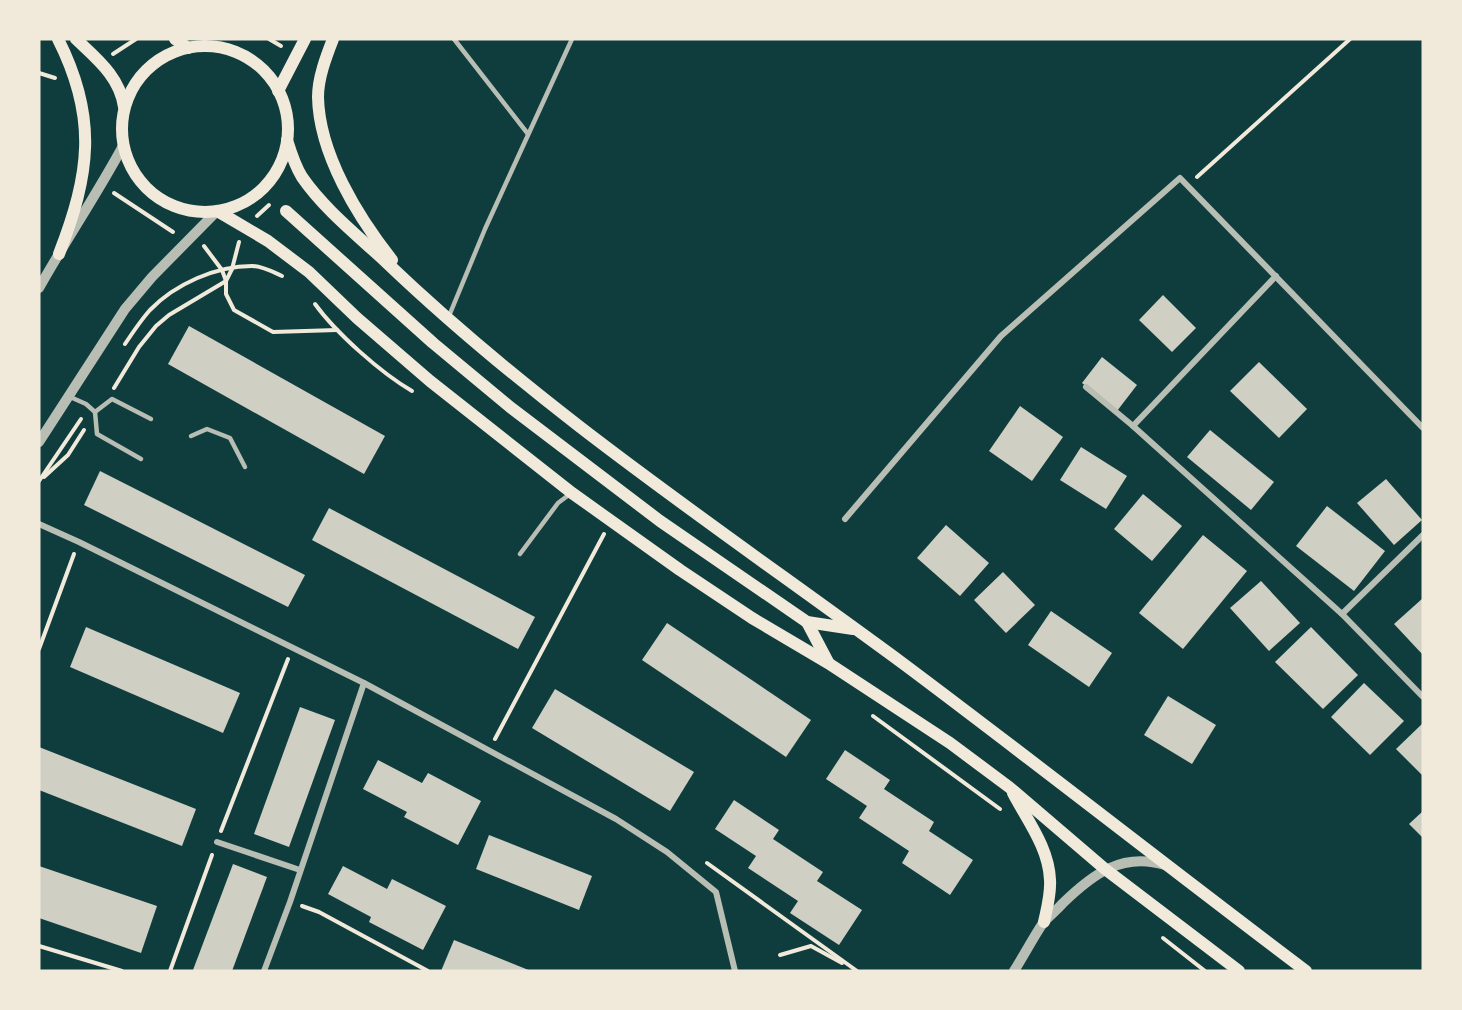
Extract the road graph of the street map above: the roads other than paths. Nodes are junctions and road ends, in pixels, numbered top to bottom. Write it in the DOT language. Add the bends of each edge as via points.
graph roads {
  1 [pos="57,39"];
  2 [pos="76,39"];
  3 [pos="175,39"];
  4 [pos="207,39"];
  5 [pos="305,39"];
  6 [pos="333,39"];
  7 [pos="454,39"];
  8 [pos="572,39"];
  9 [pos="193,47"];
  10 [pos="278,92"];
  11 [pos="124,110"];
  12 [pos="528,134"];
  13 [pos="287,140"];
  14 [pos="123,146"];
  15 [pos="286,211"];
  16 [pos="217,212"];
  17 [pos="59,254"];
  18 [pos="1275,276"];
  19 [pos="39,288"];
  20 [pos="419,294"];
  21 [pos="448,318"];
  22 [pos="1086,387"];
  23 [pos="68,395"];
  24 [pos="96,412"];
  25 [pos="151,419"];
  26 [pos="1133,426"];
  27 [pos="1423,428"];
  28 [pos="190,436"];
  29 [pos="39,442"];
  30 [pos="141,459"];
  31 [pos="245,467"];
  32 [pos="572,493"];
  33 [pos="845,519"];
  34 [pos="39,525"];
  35 [pos="1423,535"];
  36 [pos="520,554"];
  37 [pos="1342,614"];
  38 [pos="807,622"];
  39 [pos="857,630"];
  40 [pos="828,663"];
  41 [pos="364,683"];
  42 [pos="1423,697"];
  43 [pos="1009,787"];
  44 [pos="217,842"];
  45 [pos="1166,865"];
  46 [pos="1105,869"];
  47 [pos="300,870"];
  48 [pos="1044,922"];
  49 [pos="264,971"];
  50 [pos="735,971"];
  51 [pos="1014,971"];
  52 [pos="1239,971"];
  53 [pos="1306,971"];
  1 -- 17 [label="main road" via="76,85 86,136 75,212"];
  2 -- 11 [label="main road" via="102,64 118,87"];
  3 -- 9 [label="main road"];
  4 -- 9 [label="main road"];
  5 -- 10 [label="main road"];
  6 -- 20 [label="main road" via="318,95 330,156 382,248"];
  7 -- 12 [label="lane"];
  8 -- 12 [label="lane"];
  9 -- 10 [label="main road" via="207,46 244,56 260,68"];
  9 -- 11 [label="main road" via="162,59 140,77"];
  10 -- 13 [label="main road" via="287,120"];
  11 -- 14 [label="main road"];
  12 -- 21 [label="lane"];
  13 -- 16 [label="main road" via="273,178 259,193"];
  13 -- 20 [label="main road" via="301,175 319,197"];
  14 -- 16 [label="main road" via="131,168 157,198 195,212"];
  14 -- 17 [label="street"];
  15 -- 38 [label="main road" via="510,407 660,521"];
  16 -- 23 [label="street" via="125,309"];
  16 -- 32 [label="main road" via="309,272 430,381"];
  17 -- 19 [label="street"];
  18 -- 26 [label="street"];
  18 -- 27 [label="street"];
  18 -- 33 [label="street" via="1180,178 1001,336"];
  20 -- 21 [label="main road"];
  21 -- 39 [label="main road" via="614,453"];
  22 -- 26 [label="street"];
  23 -- 24 [label="lane"];
  23 -- 29 [label="street"];
  24 -- 25 [label="lane" via="112,399"];
  24 -- 30 [label="lane" via="97,434"];
  26 -- 37 [label="street"];
  28 -- 31 [label="lane" via="207,429 230,438"];
  32 -- 36 [label="lane" via="558,503"];
  32 -- 40 [label="main road" via="752,618"];
  34 -- 41 [label="street"];
  35 -- 37 [label="street"];
  37 -- 42 [label="street"];
  38 -- 39 [label="main road"];
  38 -- 40 [label="main road"];
  39 -- 45 [label="main road"];
  40 -- 43 [label="main road"];
  41 -- 47 [label="street"];
  41 -- 50 [label="street" via="616,819 667,852 716,892"];
  43 -- 46 [label="main road"];
  43 -- 48 [label="main road" via="1047,858 1050,897"];
  44 -- 47 [label="street"];
  45 -- 46 [label="street" via="1149,860"];
  45 -- 53 [label="main road"];
  46 -- 48 [label="street"];
  46 -- 52 [label="main road"];
  47 -- 49 [label="street"];
  48 -- 51 [label="street"];
}
